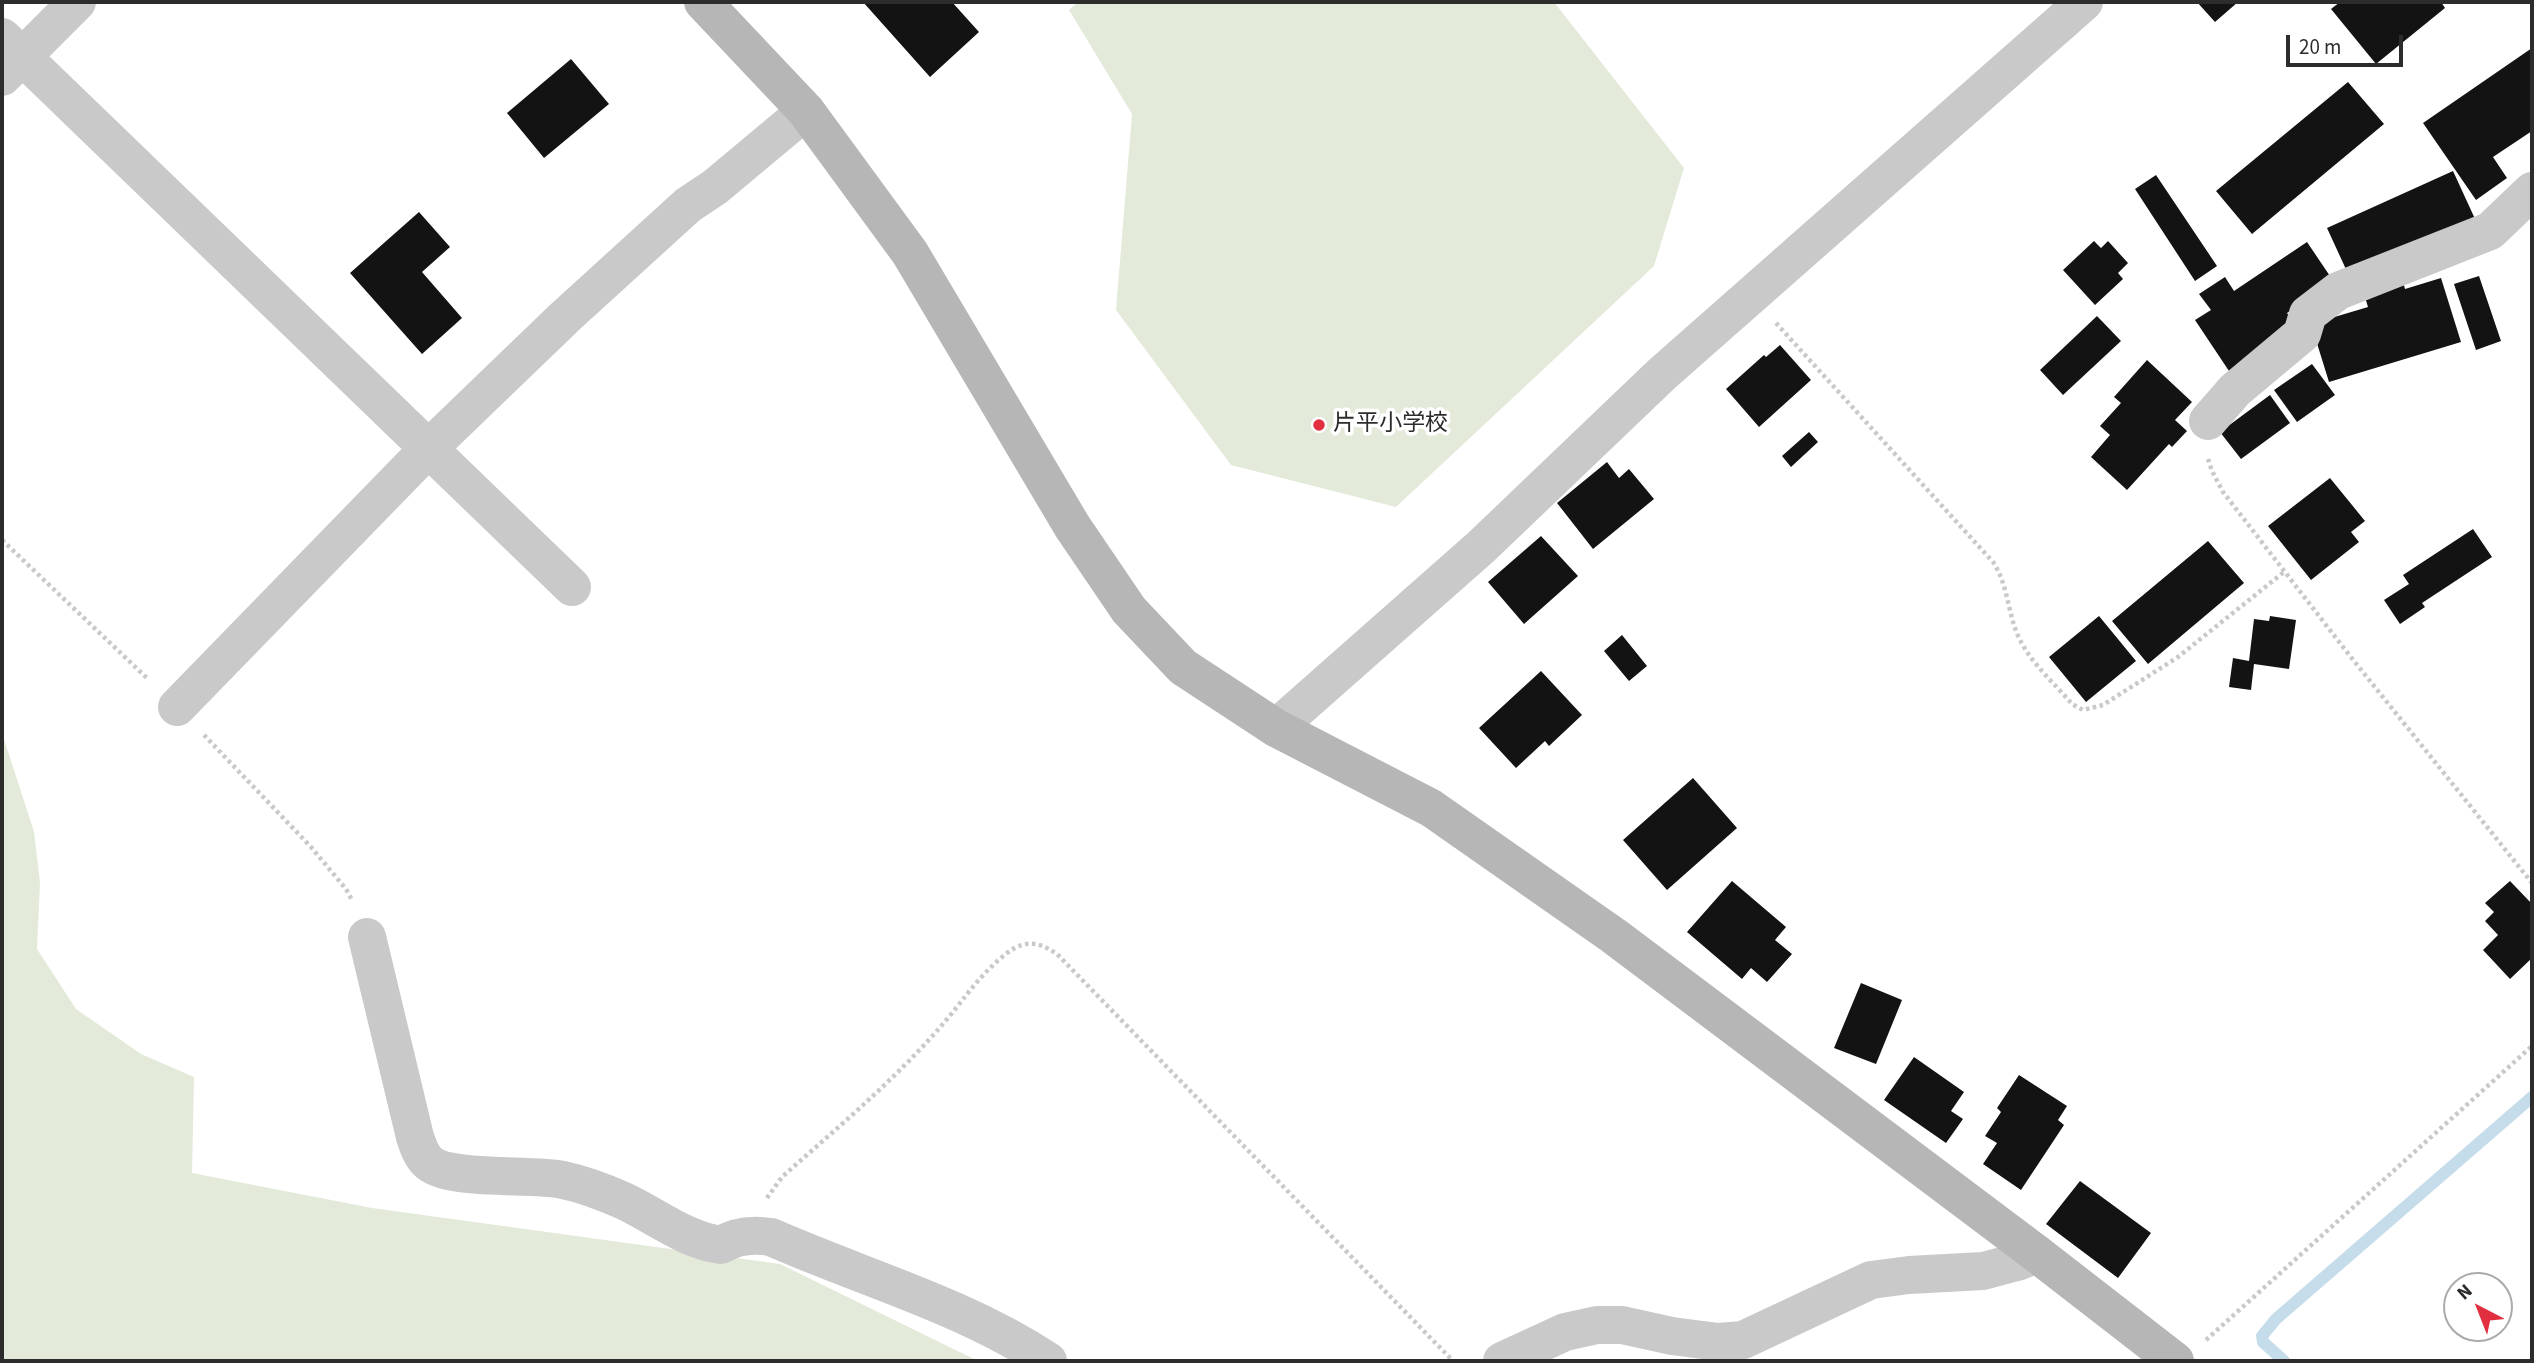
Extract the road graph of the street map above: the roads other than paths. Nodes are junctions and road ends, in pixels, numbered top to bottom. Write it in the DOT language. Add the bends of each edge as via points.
graph roads {
  1 [pos="77,2"];
  2 [pos="703,2"];
  3 [pos="2084,2"];
  4 [pos="8,57"];
  5 [pos="806,111"];
  6 [pos="2532,191"];
  7 [pos="2208,421"];
  8 [pos="429,448"];
  9 [pos="572,587"];
  10 [pos="177,707"];
  11 [pos="1276,728"];
  12 [pos="368,937"];
  13 [pos="2037,1254"];
  14 [pos="2189,1352"];
  15 [pos="1048,1361"];
  16 [pos="1502,1361"];
  1 -- 4 [label="street"];
  2 -- 5 [label="street"];
  3 -- 11 [label="street" via="1662,374 1481,547"];
  4 -- 8 [label="street"];
  5 -- 8 [label="street" via="688,205"];
  5 -- 11 [label="street" via="910,253 1072,526 1129,610 1182,667"];
  6 -- 7 [label="street" via="2490,231 2339,290 2308,314 2302,334 2235,390"];
  8 -- 9 [label="street"];
  8 -- 10 [label="street"];
  11 -- 13 [label="street" via="1431,808 1625,944"];
  12 -- 15 [label="street" via="413,1130 419,1150 436,1168 454,1174 564,1180 623,1201 706,1242 721,1245 731,1238 771,1237 961,1312"];
  13 -- 14 [label="street"];
  13 -- 16 [label="street" via="1983,1271 1871,1280 1743,1340 1717,1342 1622,1325 1597,1325 1565,1332"];
}
